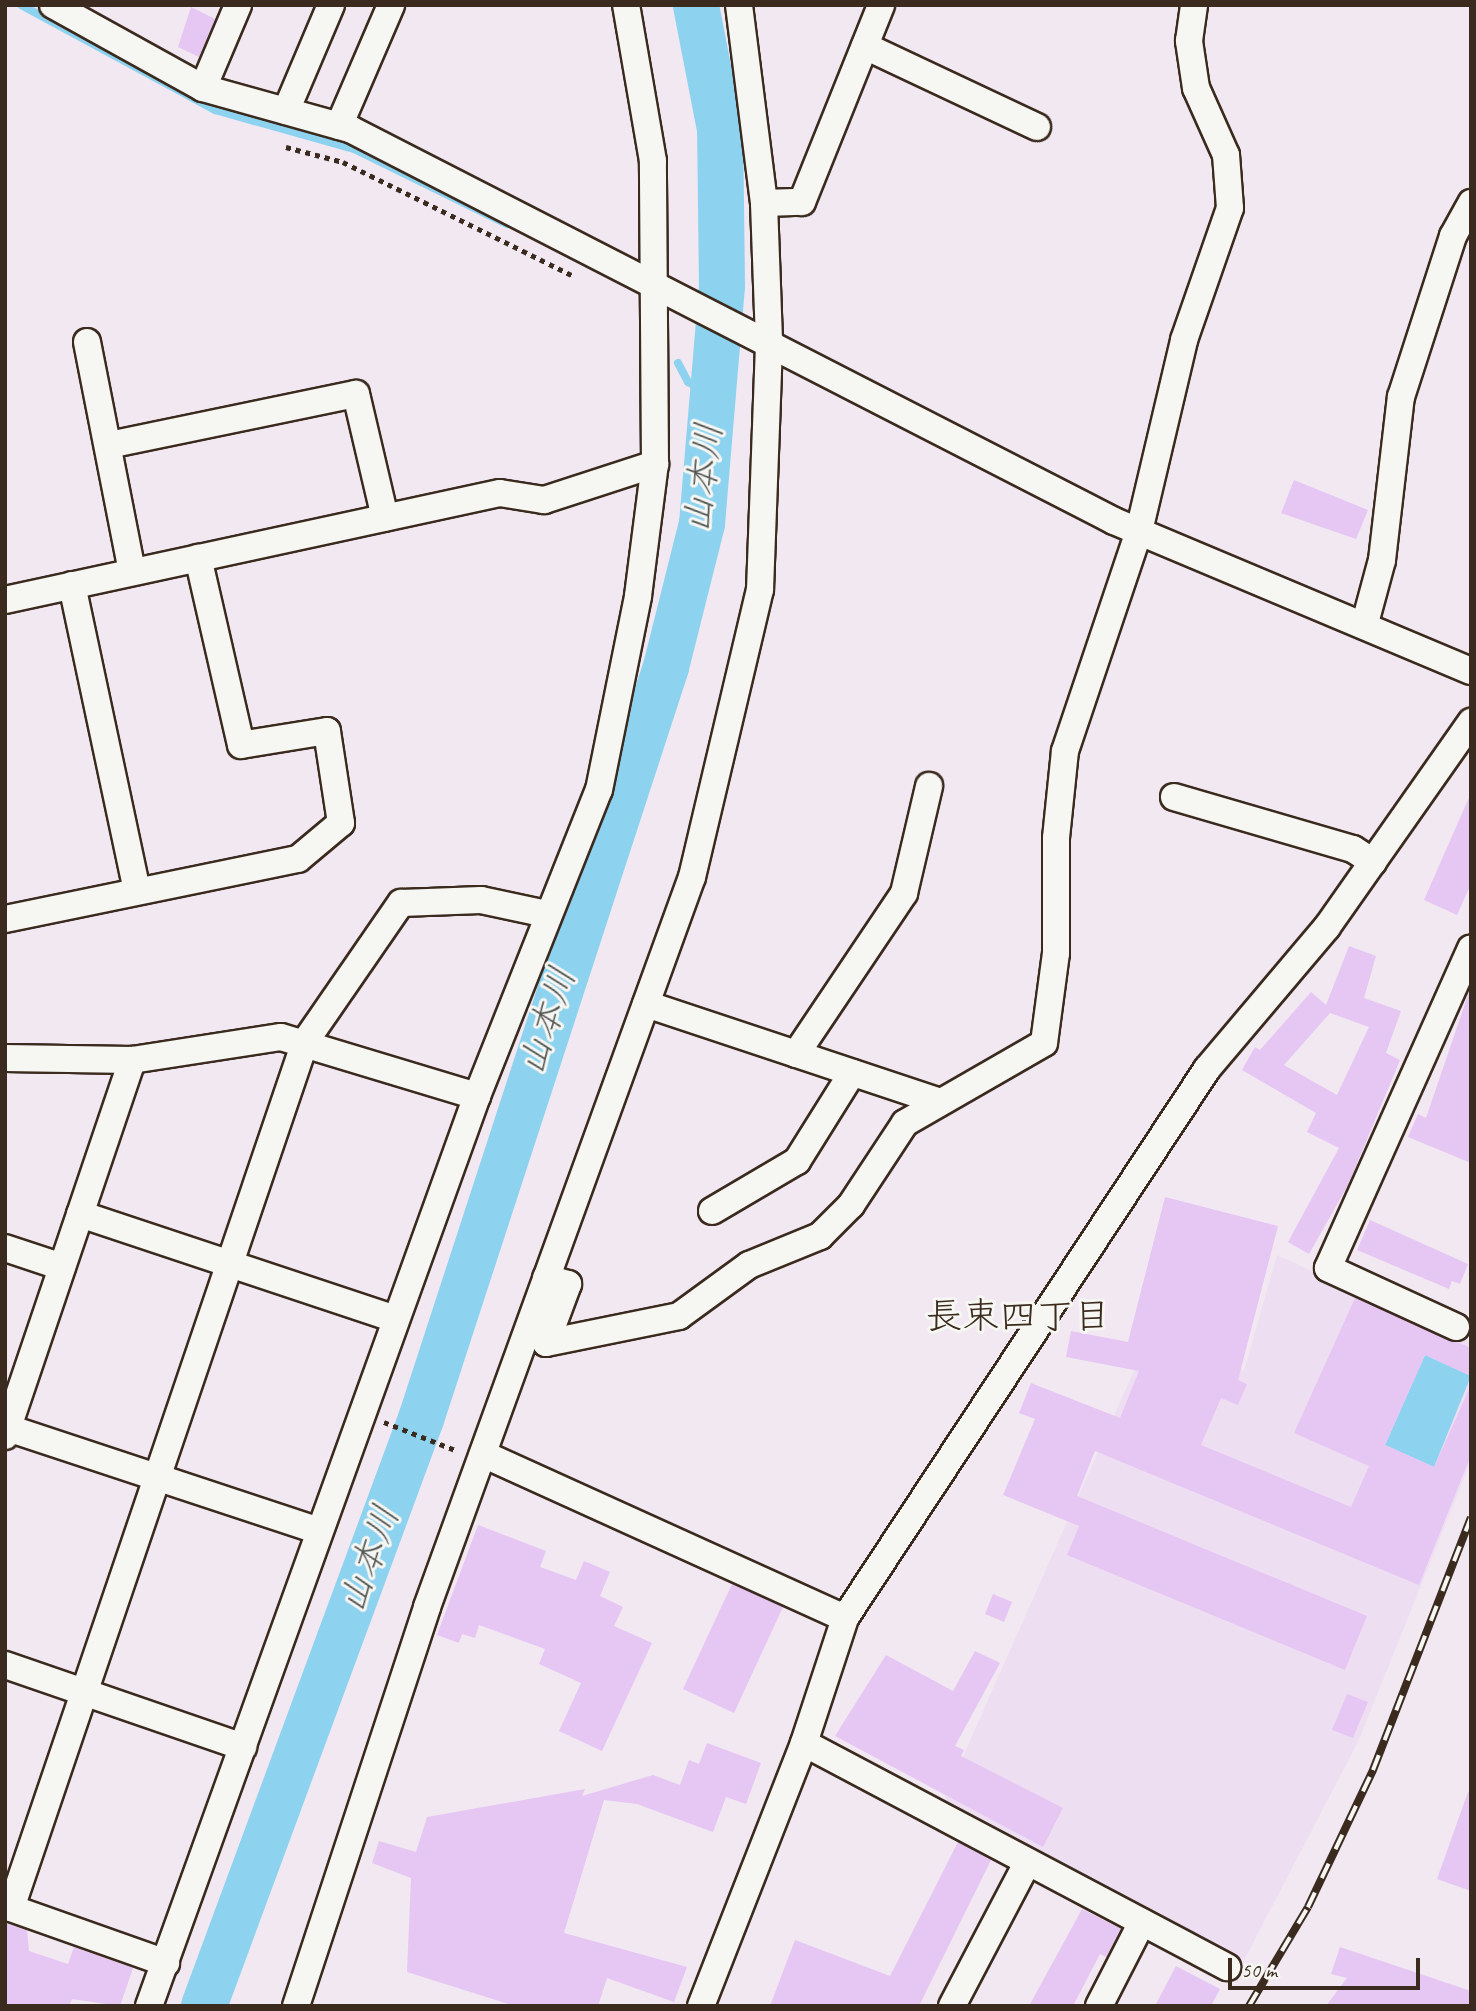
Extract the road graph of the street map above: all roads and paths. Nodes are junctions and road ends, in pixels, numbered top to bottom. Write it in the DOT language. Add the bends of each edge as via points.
graph roads {
  1 [pos="53,5"];
  2 [pos="238,5"];
  3 [pos="331,5"];
  4 [pos="391,5"];
  5 [pos="626,5"];
  6 [pos="738,5"];
  7 [pos="881,5"];
  8 [pos="1189,7"];
  9 [pos="865,46"];
  10 [pos="203,88"];
  11 [pos="286,111"];
  12 [pos="339,126"];
  13 [pos="1037,127"];
  14 [pos="286,147"];
  15 [pos="764,203"];
  16 [pos="1471,203"];
  17 [pos="581,279"];
  18 [pos="666,287"];
  19 [pos="764,337"];
  20 [pos="87,342"];
  21 [pos="109,445"];
  22 [pos="655,464"];
  23 [pos="385,518"];
  24 [pos="1139,531"];
  25 [pos="198,558"];
  26 [pos="132,572"];
  27 [pos="72,585"];
  28 [pos="5,600"];
  29 [pos="1366,623"];
  30 [pos="1471,671"];
  31 [pos="1471,722"];
  32 [pos="929,786"];
  33 [pos="1174,797"];
  34 [pos="1373,862"];
  35 [pos="137,890"];
  36 [pos="548,914"];
  37 [pos="5,919"];
  38 [pos="1471,949"];
  39 [pos="646,1004"];
  40 [pos="305,1042"];
  41 [pos="796,1054"];
  42 [pos="5,1058"];
  43 [pos="132,1060"];
  44 [pos="852,1073"];
  45 [pos="477,1096"];
  46 [pos="935,1100"];
  47 [pos="712,1210"];
  48 [pos="80,1213"];
  49 [pos="5,1248"];
  50 [pos="228,1264"];
  51 [pos="62,1267"];
  52 [pos="546,1278"];
  53 [pos="395,1319"];
  54 [pos="1456,1327"];
  55 [pos="371,1417"];
  56 [pos="6,1430"];
  57 [pos="476,1455"];
  58 [pos="155,1477"];
  59 [pos="319,1531"];
  60 [pos="845,1618"];
  61 [pos="5,1665"];
  62 [pos="83,1691"];
  63 [pos="804,1743"];
  64 [pos="243,1747"];
  65 [pos="1027,1863"];
  66 [pos="8,1907"];
  67 [pos="1142,1922"];
  68 [pos="166,1963"];
  69 [pos="1227,1967"];
  70 [pos="149,2006"];
  71 [pos="296,2006"];
  72 [pos="701,2006"];
  73 [pos="951,2006"];
  74 [pos="1099,2006"];
  1 -- 10 [label="street"];
  2 -- 10 [label="street"];
  3 -- 11 [label="street"];
  4 -- 12 [label="street"];
  5 -- 18 [label="street" via="653,161"];
  6 -- 15 [label="street"];
  7 -- 9 [label="street"];
  8 -- 24 [label="street" via="1196,88 1226,155 1230,208 1184,340"];
  9 -- 13 [label="street"];
  9 -- 15 [label="street" via="802,202"];
  10 -- 11 [label="street"];
  11 -- 12 [label="street"];
  12 -- 18 [label="street"];
  14 -- 17 [label="path" via="343,162"];
  15 -- 19 [label="street"];
  16 -- 29 [label="street" via="1453,236 1401,397 1382,560"];
  18 -- 19 [label="street"];
  18 -- 22 [label="street"];
  19 -- 24 [label="street"];
  19 -- 39 [label="street" via="760,590 692,877"];
  20 -- 21 [label="street"];
  21 -- 23 [label="street" via="356,394"];
  21 -- 26 [label="street"];
  22 -- 23 [label="street" via="544,500 500,493"];
  22 -- 36 [label="street" via="638,596 599,790"];
  23 -- 25 [label="street"];
  24 -- 29 [label="street"];
  24 -- 46 [label="street" via="1065,751 1056,838 1056,953 1044,1043 1031,1056"];
  25 -- 26 [label="street"];
  25 -- 35 [label="street" via="241,744 327,731 341,823 298,859"];
  26 -- 27 [label="street"];
  27 -- 28 [label="street"];
  27 -- 35 [label="street"];
  29 -- 30 [label="street"];
  31 -- 34 [label="street"];
  32 -- 41 [label="street" via="904,893"];
  33 -- 34 [label="street" via="1353,849"];
  34 -- 60 [label="street" via="1207,1069"];
  35 -- 37 [label="street"];
  36 -- 40 [label="street" via="481,900 401,903"];
  36 -- 45 [label="street"];
  38 -- 54 [label="street" via="1328,1268"];
  39 -- 41 [label="street"];
  39 -- 52 [label="street"];
  40 -- 43 [label="street" via="281,1037"];
  40 -- 45 [label="street"];
  40 -- 50 [label="street"];
  41 -- 44 [label="street"];
  42 -- 43 [label="street"];
  43 -- 48 [label="street"];
  44 -- 46 [label="street"];
  44 -- 47 [label="street" via="797,1161"];
  45 -- 53 [label="street"];
  46 -- 52 [label="street" via="905,1123 851,1205 820,1236 749,1265 679,1316 546,1343 568,1284"];
  48 -- 50 [label="street"];
  48 -- 51 [label="street"];
  49 -- 51 [label="street"];
  50 -- 53 [label="street"];
  50 -- 58 [label="street"];
  51 -- 56 [label="street"];
  52 -- 57 [label="street"];
  53 -- 59 [label="street"];
  55 -- 57 [label="path"];
  56 -- 58 [label="street"];
  57 -- 60 [label="street"];
  57 -- 71 [label="street" via="338,1864"];
  58 -- 59 [label="street"];
  58 -- 62 [label="street"];
  59 -- 64 [label="street"];
  60 -- 63 [label="street"];
  61 -- 62 [label="street"];
  62 -- 64 [label="street"];
  62 -- 66 [label="street"];
  63 -- 65 [label="street"];
  63 -- 72 [label="street"];
  64 -- 68 [label="street"];
  65 -- 67 [label="street"];
  65 -- 73 [label="street"];
  66 -- 68 [label="street"];
  67 -- 69 [label="street"];
  67 -- 74 [label="street"];
  68 -- 70 [label="street"];
}
